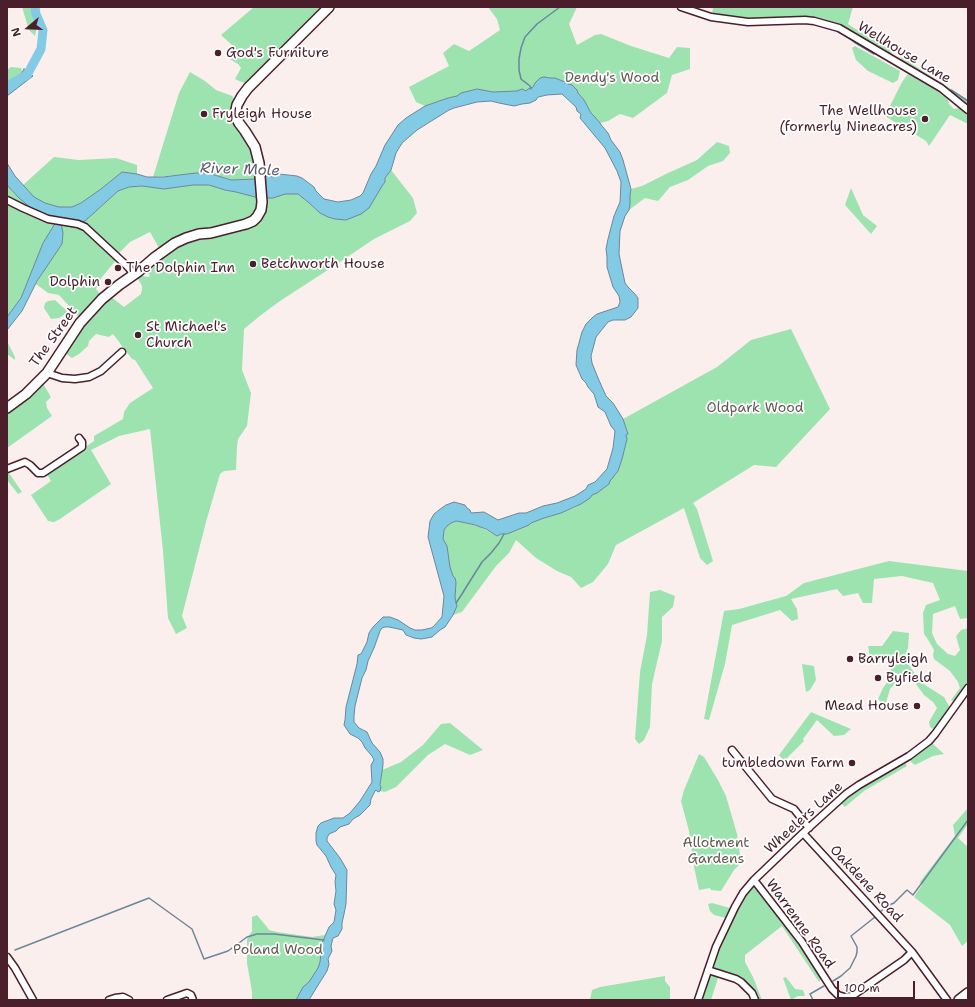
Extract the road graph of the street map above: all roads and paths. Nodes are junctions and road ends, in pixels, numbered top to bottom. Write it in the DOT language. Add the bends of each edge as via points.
graph roads {
  1 [pos="329,7"];
  2 [pos="681,7"];
  3 [pos="968,110"];
  4 [pos="7,200"];
  5 [pos="134,274"];
  6 [pos="122,352"];
  7 [pos="47,374"];
  8 [pos="7,408"];
  9 [pos="79,438"];
  10 [pos="7,469"];
  11 [pos="968,688"];
  12 [pos="732,750"];
  13 [pos="809,828"];
  14 [pos="803,833"];
  15 [pos="754,880"];
  16 [pos="912,952"];
  17 [pos="7,957"];
  18 [pos="708,970"];
  19 [pos="968,994"];
  20 [pos="33,1000"];
  21 [pos="109,1000"];
  22 [pos="129,1000"];
  23 [pos="167,1000"];
  24 [pos="193,1000"];
  25 [pos="698,1000"];
  26 [pos="755,1000"];
  27 [pos="947,1000"];
  28 [pos="959,1000"];
  1 -- 5 [label="street, The Street" via="248,88 237,105 235,115 255,147 258,163 262,202 257,217 253,221 175,243"];
  2 -- 3 [label="street, Wellhouse Lane" via="711,17 748,22 806,20 828,24 941,88"];
  4 -- 5 [label="street" via="48,219 85,227"];
  5 -- 7 [label="street, The Street" via="90,311"];
  6 -- 7 [label="street" via="101,371 89,377 75,379"];
  7 -- 8 [label="street, The Street"];
  9 -- 10 [label="street" via="82,446 43,473 38,473 24,462"];
  11 -- 13 [label="street, Wheelers Lane" via="929,741 846,794"];
  12 -- 13 [label="street" via="772,798 794,809"];
  13 -- 14 [label="street, Wheelers Lane"];
  14 -- 15 [label="street, Wheelers Lane"];
  14 -- 16 [label="street, Oakdene Road"];
  15 -- 16 [label="street, Warrenne Road" via="802,942 838,995 852,996"];
  15 -- 18 [label="street, Wheelers Lane" via="735,907"];
  16 -- 27 [label="street, Oakdene Road"];
  17 -- 20 [label="street"];
  18 -- 25 [label="street, Wheelers Lane"];
  18 -- 26 [label="street" via="742,982"];
  19 -- 28 [label="street"];
  21 -- 22 [label="street" via="123,997"];
  23 -- 24 [label="street" via="187,993"];
}
